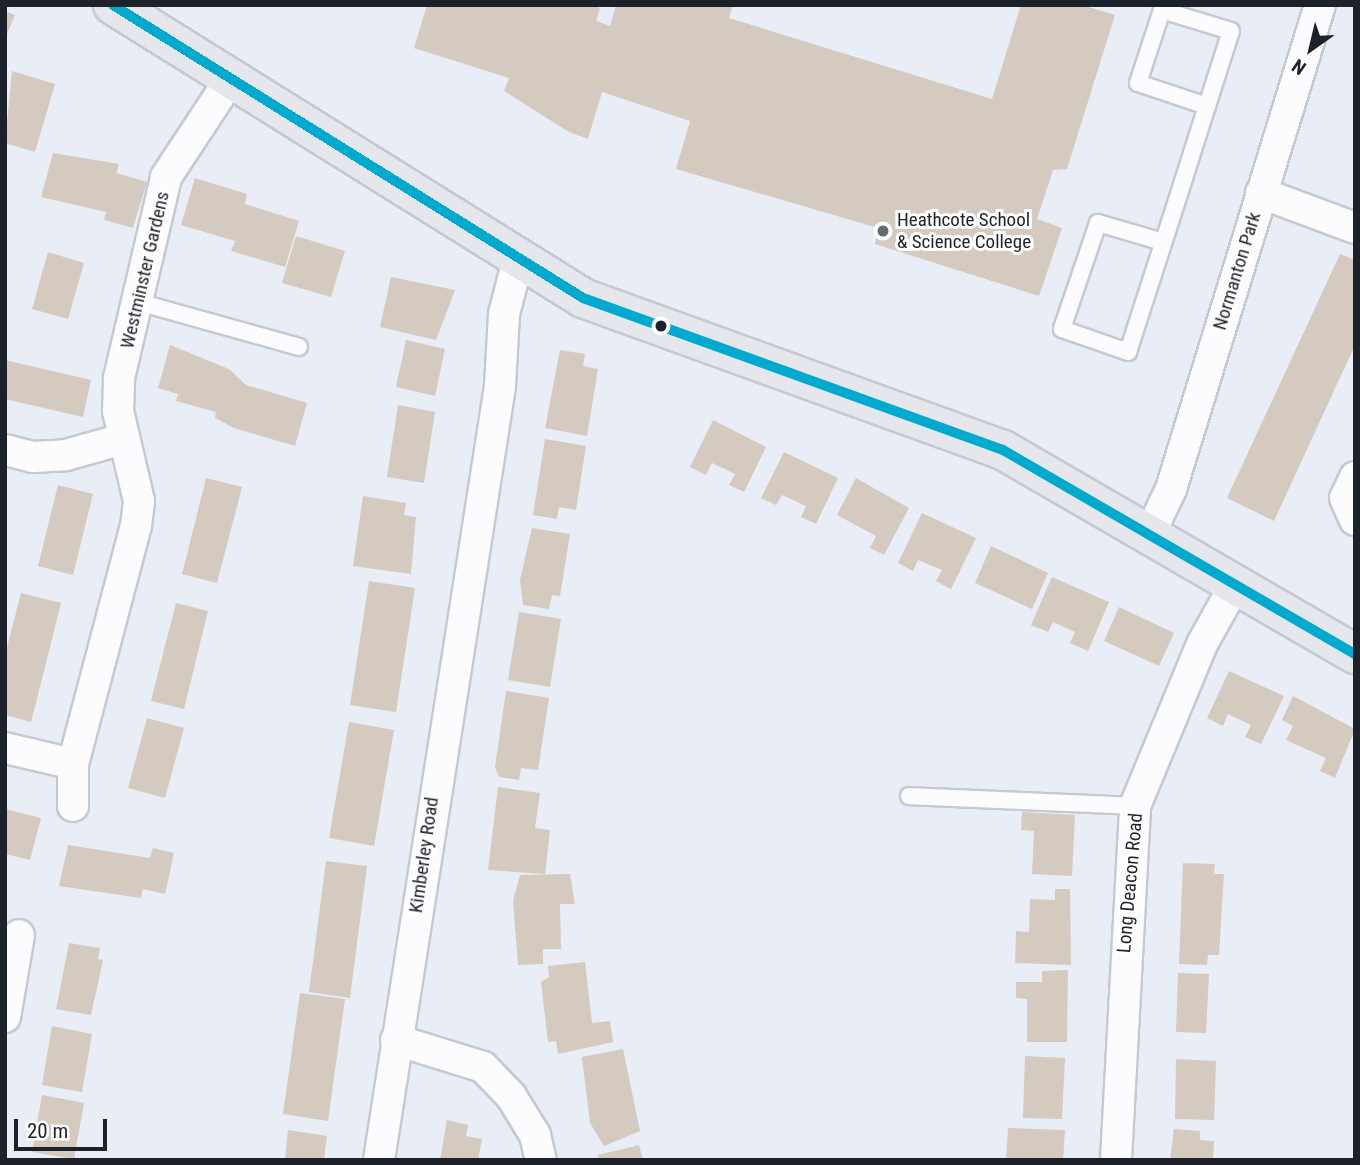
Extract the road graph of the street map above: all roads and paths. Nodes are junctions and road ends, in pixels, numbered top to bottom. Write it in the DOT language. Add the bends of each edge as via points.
graph roads {
  1 [pos="113,5"];
  2 [pos="1321,5"];
  3 [pos="232,78"];
  4 [pos="1207,106"];
  5 [pos="1261,193"];
  6 [pos="1355,228"];
  7 [pos="1163,242"];
  8 [pos="518,260"];
  9 [pos="138,302"];
  10 [pos="299,347"];
  11 [pos="123,439"];
  12 [pos="5,450"];
  13 [pos="1355,477"];
  14 [pos="1355,520"];
  15 [pos="1149,535"];
  16 [pos="1235,585"];
  17 [pos="1355,654"];
  18 [pos="5,748"];
  19 [pos="73,764"];
  20 [pos="909,796"];
  21 [pos="73,806"];
  22 [pos="1135,806"];
  23 [pos="19,935"];
  24 [pos="5,1017"];
  25 [pos="396,1040"];
  26 [pos="379,1160"];
  27 [pos="541,1160"];
  28 [pos="1116,1160"];
  1 -- 3 [label="main road"];
  2 -- 5 [label="street, Normanton Park"];
  3 -- 8 [label="main road"];
  3 -- 9 [label="street, Westminster Gardens" via="166,177"];
  4 -- 4 [label="lane" via="1231,31 1162,10 1138,83"];
  4 -- 7 [label="lane"];
  5 -- 6 [label="street"];
  5 -- 15 [label="street, Normanton Park" via="1171,489"];
  7 -- 7 [label="lane" via="1098,223 1062,328 1128,352"];
  8 -- 15 [label="main road" via="639,323 996,446"];
  8 -- 25 [label="street, Kimberley Road" via="504,314 500,386"];
  9 -- 10 [label="lane"];
  9 -- 11 [label="street, Westminster Gardens" via="119,378"];
  11 -- 12 [label="street" via="66,455 33,457"];
  11 -- 19 [label="street, Westminster Gardens" via="139,501 136,526"];
  13 -- 14 [label="street" via="1345,498"];
  15 -- 16 [label="main road"];
  16 -- 17 [label="main road"];
  16 -- 22 [label="street, Long Deacon Road" via="1202,644"];
  18 -- 19 [label="street"];
  19 -- 21 [label="street, Westminster Gardens"];
  20 -- 22 [label="lane"];
  22 -- 28 [label="street, Long Deacon Road"];
  23 -- 24 [label="street"];
  25 -- 26 [label="street, Kimberley Road"];
  25 -- 27 [label="street" via="483,1067 517,1106"];
}
